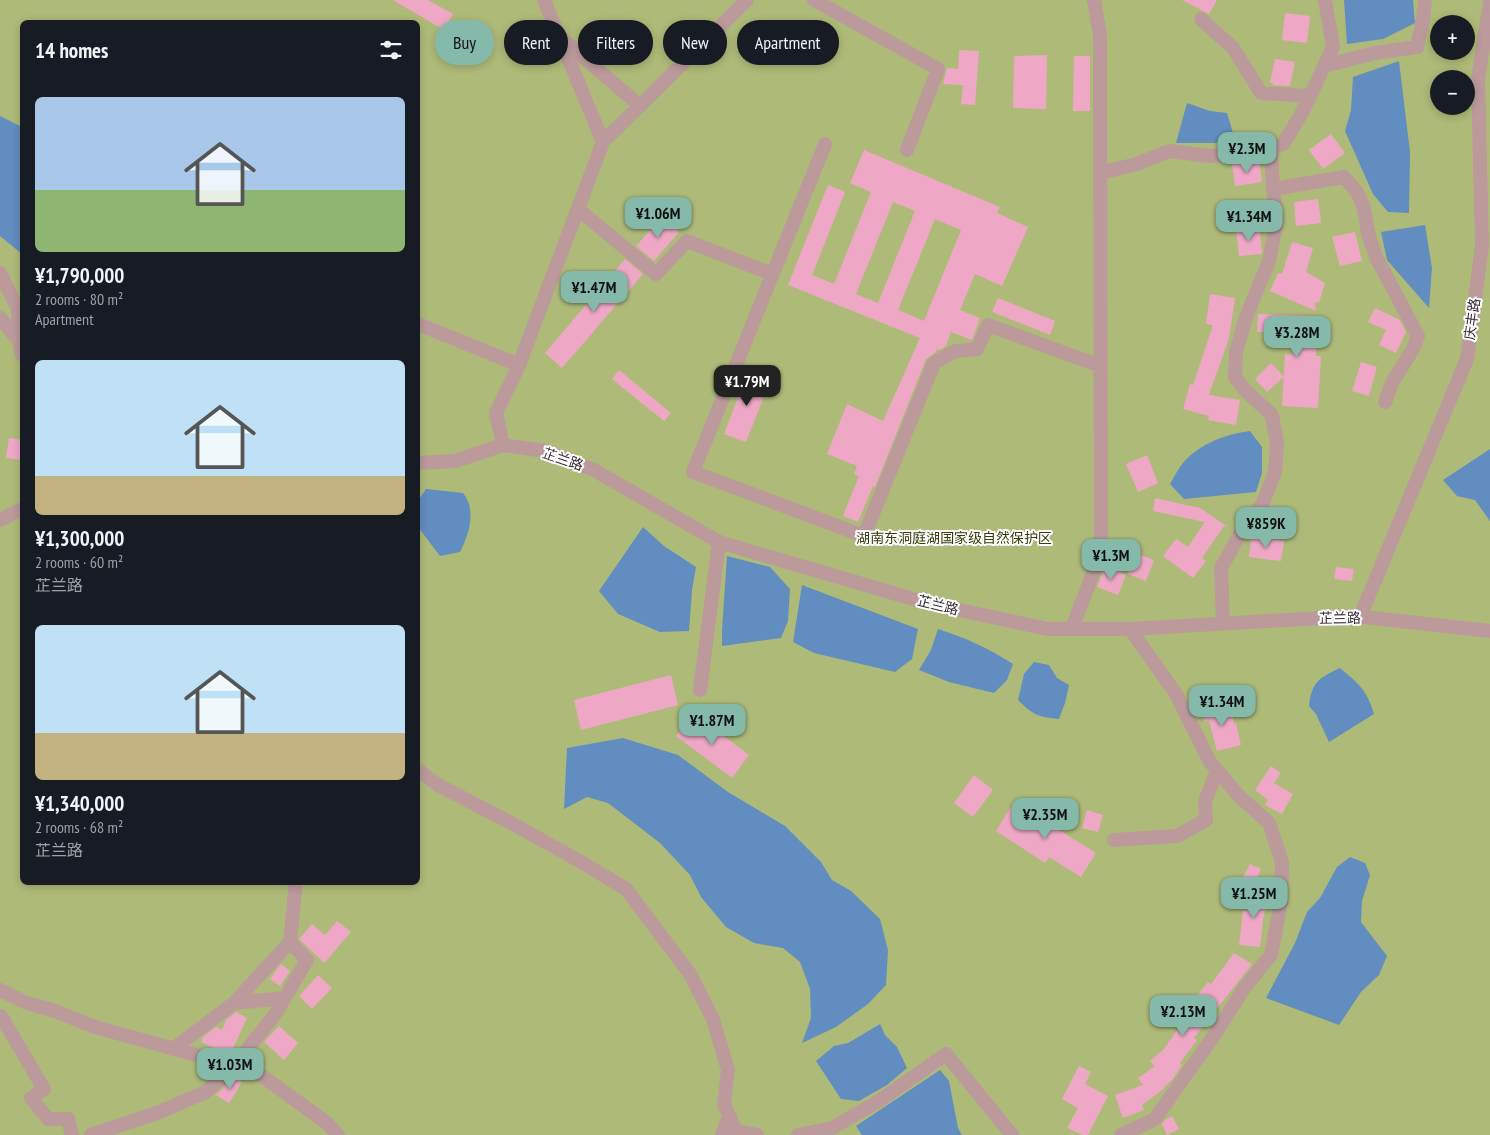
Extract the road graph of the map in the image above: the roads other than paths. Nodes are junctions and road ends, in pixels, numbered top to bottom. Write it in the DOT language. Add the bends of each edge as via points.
graph roads {
  1 [pos="544,0"];
  2 [pos="747,0"];
  3 [pos="814,0"];
  4 [pos="1094,0"];
  5 [pos="1325,0"];
  6 [pos="1425,0"];
  7 [pos="1490,2"];
  8 [pos="1201,19"];
  9 [pos="552,20"];
  10 [pos="568,44"];
  11 [pos="568,58"];
  12 [pos="1324,66"];
  13 [pos="1310,96"];
  14 [pos="640,106"];
  15 [pos="603,142"];
  16 [pos="825,144"];
  17 [pos="1271,148"];
  18 [pos="907,150"];
  19 [pos="1100,173"];
  20 [pos="1273,189"];
  21 [pos="578,209"];
  22 [pos="0,273"];
  23 [pos="772,274"];
  24 [pos="0,318"];
  25 [pos="420,325"];
  26 [pos="19,341"];
  27 [pos="20,346"];
  28 [pos="519,365"];
  29 [pos="1100,366"];
  30 [pos="1385,402"];
  31 [pos="503,445"];
  32 [pos="420,463"];
  33 [pos="20,510"];
  34 [pos="0,520"];
  35 [pos="719,542"];
  36 [pos="1360,617"];
  37 [pos="1223,623"];
  38 [pos="1072,628"];
  39 [pos="1130,629"];
  40 [pos="1490,631"];
  41 [pos="700,690"];
  42 [pos="420,771"];
  43 [pos="1217,771"];
  44 [pos="1114,840"];
  45 [pos="296,885"];
  46 [pos="290,942"];
  47 [pos="0,990"];
  48 [pos="285,998"];
  49 [pos="234,1002"];
  50 [pos="1,1016"];
  51 [pos="173,1048"];
  52 [pos="235,1065"];
  53 [pos="729,1116"];
  54 [pos="72,1135"];
  55 [pos="91,1135"];
  56 [pos="338,1135"];
  57 [pos="722,1135"];
  58 [pos="758,1135"];
  59 [pos="798,1135"];
  60 [pos="1012,1135"];
  61 [pos="1120,1135"];
  1 -- 9 [label="street"];
  2 -- 14 [label="street"];
  3 -- 18 [label="street" via="938,69"];
  4 -- 19 [label="street" via="1100,35"];
  5 -- 12 [label="street" via="1333,47"];
  6 -- 12 [label="street" via="1417,48 1375,53"];
  7 -- 36 [label="street, 庆丰路" via="1478,79 1482,246 1467,359"];
  8 -- 13 [label="street" via="1233,48 1261,92"];
  10 -- 14 [label="street"];
  11 -- 15 [label="street"];
  12 -- 13 [label="street"];
  13 -- 17 [label="street" via="1282,144"];
  14 -- 15 [label="street"];
  15 -- 21 [label="street"];
  16 -- 23 [label="street"];
  17 -- 19 [label="street" via="1209,156 1169,151 1137,164"];
  17 -- 20 [label="street"];
  19 -- 29 [label="street"];
  20 -- 30 [label="street" via="1344,177 1357,192 1376,257 1418,336"];
  20 -- 37 [label="street" via="1277,220 1268,261 1236,352 1235,377 1272,415 1277,444 1275,472 1262,505 1240,534 1221,568"];
  21 -- 23 [label="street" via="656,274 687,241"];
  21 -- 28 [label="street"];
  22 -- 26 [label="street" via="18,309"];
  23 -- 29 [label="street" via="693,472 864,536 934,363 955,350 977,349 988,325"];
  24 -- 26 [label="street"];
  25 -- 28 [label="street"];
  26 -- 27 [label="street"];
  28 -- 31 [label="street" via="496,414"];
  29 -- 38 [label="street" via="1101,552"];
  31 -- 32 [label="street, 芷兰路" via="455,461"];
  31 -- 35 [label="street, 芷兰路" via="545,450 594,470"];
  33 -- 34 [label="street"];
  35 -- 38 [label="street, 芷兰路" via="927,603 1048,629"];
  35 -- 41 [label="street"];
  36 -- 37 [label="street, 芷兰路"];
  36 -- 40 [label="street, 芷兰路"];
  37 -- 39 [label="street, 芷兰路"];
  38 -- 39 [label="street, 芷兰路"];
  39 -- 43 [label="street" via="1176,694"];
  42 -- 53 [label="street" via="626,889 690,974 713,1019 728,1070 724,1104"];
  43 -- 44 [label="street" via="1205,801 1206,820 1177,836"];
  43 -- 61 [label="street" via="1269,823 1282,862 1280,902 1271,955 1245,987 1155,1119"];
  45 -- 46 [label="street"];
  46 -- 48 [label="street" via="307,960"];
  46 -- 49 [label="street"];
  47 -- 51 [label="street" via="95,1027"];
  48 -- 49 [label="street"];
  48 -- 52 [label="street"];
  49 -- 51 [label="street"];
  50 -- 54 [label="street" via="44,1089 31,1098 48,1119 68,1119"];
  51 -- 52 [label="street"];
  52 -- 55 [label="street" via="206,1092 157,1113"];
  52 -- 56 [label="street" via="255,1071 327,1123"];
  53 -- 57 [label="street"];
  53 -- 58 [label="street" via="736,1131"];
  59 -- 60 [label="street" via="832,1128 879,1101 946,1054"];
}
